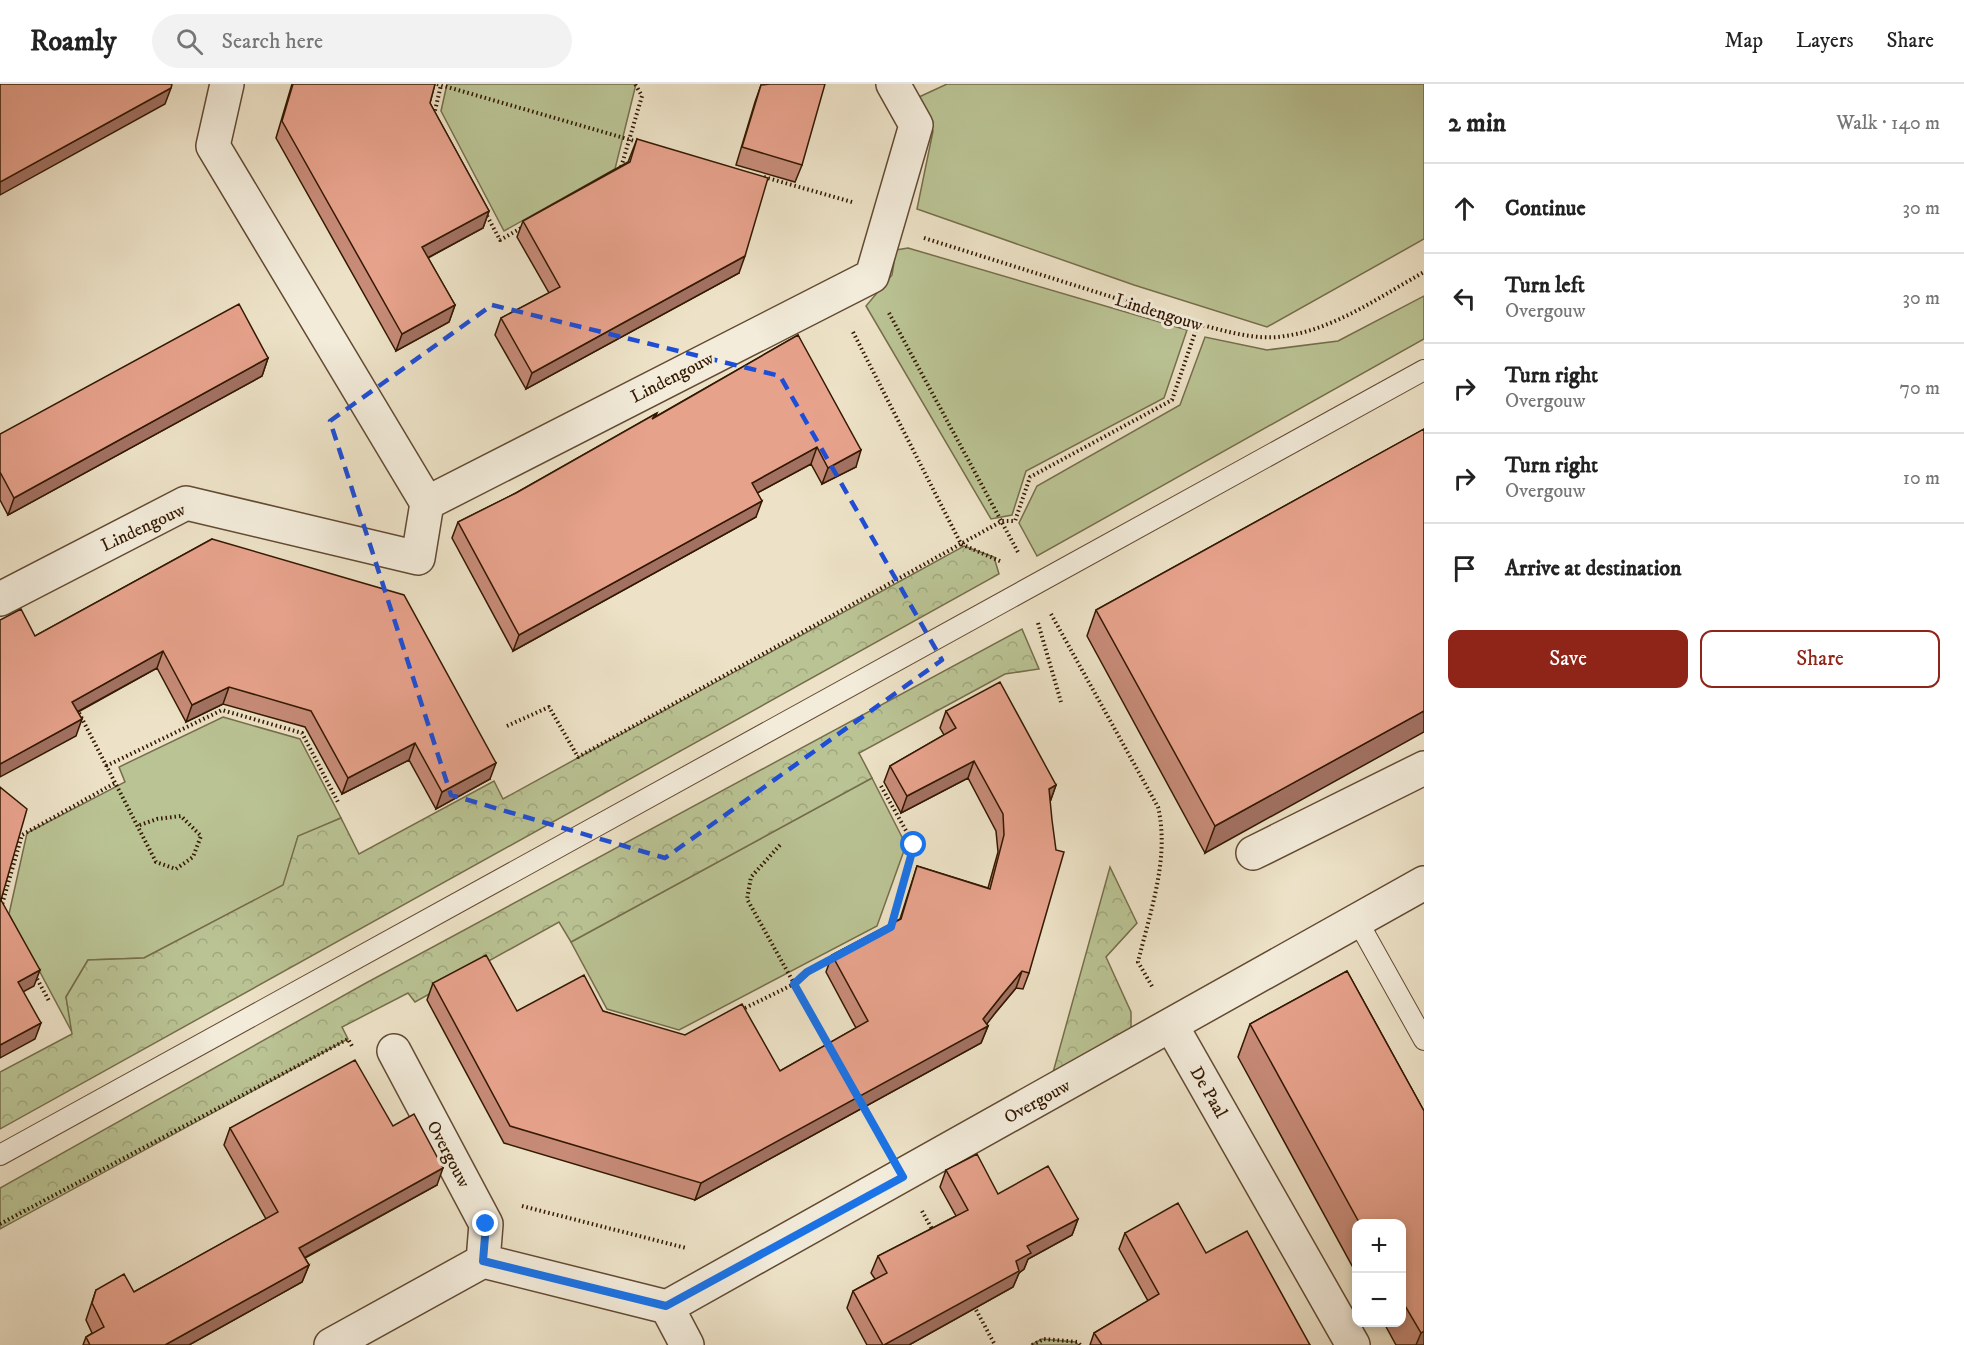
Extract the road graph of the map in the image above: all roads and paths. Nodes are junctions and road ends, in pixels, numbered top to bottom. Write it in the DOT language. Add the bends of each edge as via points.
graph roads {
  1 [pos="227,84"];
  2 [pos="440,84"];
  3 [pos="635,84"];
  4 [pos="893,84"];
  5 [pos="440,126"];
  6 [pos="630,140"];
  7 [pos="642,143"];
  8 [pos="619,173"];
  9 [pos="755,175"];
  10 [pos="484,209"];
  11 [pos="889,220"];
  12 [pos="530,224"];
  13 [pos="1424,272"];
  14 [pos="872,276"];
  15 [pos="834,295"];
  16 [pos="1198,324"];
  17 [pos="1424,370"];
  18 [pos="427,503"];
  19 [pos="1002,521"];
  20 [pos="961,544"];
  21 [pos="1028,587"];
  22 [pos="0,599"];
  23 [pos="1061,702"];
  24 [pos="74,704"];
  25 [pos="507,726"];
  26 [pos="106,766"];
  27 [pos="1424,768"];
  28 [pos="115,783"];
  29 [pos="881,786"];
  30 [pos="339,804"];
  31 [pos="137,826"];
  32 [pos="780,845"];
  33 [pos="1253,853"];
  34 [pos="1424,883"];
  35 [pos="0,913"];
  36 [pos="1357,920"];
  37 [pos="880,932"];
  38 [pos="838,955"];
  39 [pos="33,972"];
  40 [pos="794,984"];
  41 [pos="49,1001"];
  42 [pos="733,1014"];
  43 [pos="1171,1024"];
  44 [pos="1424,1040"];
  45 [pos="394,1051"];
  46 [pos="834,1055"];
  47 [pos="857,1096"];
  48 [pos="0,1155"];
  49 [pos="903,1177"];
  50 [pos="469,1193"];
  51 [pos="0,1224"];
  52 [pos="937,1240"];
  53 [pos="483,1261"];
  54 [pos="746,1263"];
  55 [pos="972,1303"];
  56 [pos="666,1306"];
  57 [pos="331,1345"];
  58 [pos="687,1345"];
  59 [pos="995,1345"];
  60 [pos="1032,1345"];
  61 [pos="1080,1345"];
  62 [pos="1353,1345"];
  1 -- 18 [label="street" via="213,146"];
  2 -- 5 [label="path" via="434,115"];
  2 -- 6 [label="path"];
  3 -- 6 [label="path" via="642,96"];
  4 -- 11 [label="street" via="916,125"];
  6 -- 7 [label="path"];
  6 -- 8 [label="path"];
  9 -- 11 [label="path, Lindengouw"];
  10 -- 12 [label="path" via="500,240"];
  11 -- 14 [label="street"];
  11 -- 16 [label="path, Lindengouw"];
  13 -- 16 [label="path, Lindengouw" via="1327,325 1284,337 1241,335"];
  14 -- 15 [label="street, Lindengouw"];
  14 -- 19 [label="path" via="902,340"];
  15 -- 18 [label="street, Lindengouw"];
  15 -- 20 [label="path"];
  16 -- 19 [label="path" via="1172,400 1030,477 1015,521"];
  17 -- 21 [label="lane"];
  18 -- 22 [label="street, Lindengouw" via="417,558 186,503"];
  19 -- 20 [label="path"];
  19 -- 21 [label="path"];
  20 -- 21 [label="path" via="1005,564"];
  20 -- 25 [label="path" via="578,757 549,707"];
  21 -- 23 [label="path"];
  21 -- 43 [label="path" via="1158,807 1163,826 1160,870 1138,962"];
  21 -- 48 [label="lane"];
  24 -- 26 [label="path"];
  26 -- 28 [label="path"];
  26 -- 30 [label="path" via="222,710 302,733"];
  27 -- 33 [label="street"];
  28 -- 31 [label="path"];
  28 -- 35 [label="path" via="22,835"];
  29 -- 37 [label="path" via="914,845 891,927"];
  31 -- 31 [label="path" via="156,862 176,869 193,857 201,836 181,816"];
  32 -- 40 [label="path" via="751,877 747,899"];
  34 -- 36 [label="street"];
  36 -- 43 [label="street"];
  36 -- 44 [label="lane"];
  38 -- 40 [label="path"];
  39 -- 41 [label="path"];
  40 -- 42 [label="path"];
  40 -- 46 [label="path"];
  43 -- 49 [label="street, Overgouw"];
  43 -- 62 [label="street, De Paal"];
  45 -- 50 [label="street, Overgouw"];
  45 -- 51 [label="path" via="362,1064 348,1039"];
  47 -- 49 [label="path"];
  49 -- 52 [label="path"];
  49 -- 54 [label="street, Overgouw"];
  50 -- 53 [label="street, Overgouw" via="486,1224"];
  50 -- 54 [label="path"];
  53 -- 56 [label="street"];
  53 -- 57 [label="street"];
  54 -- 56 [label="street, Overgouw"];
  55 -- 59 [label="path"];
  56 -- 58 [label="street"];
  60 -- 61 [label="path" via="1044,1339"];
}
